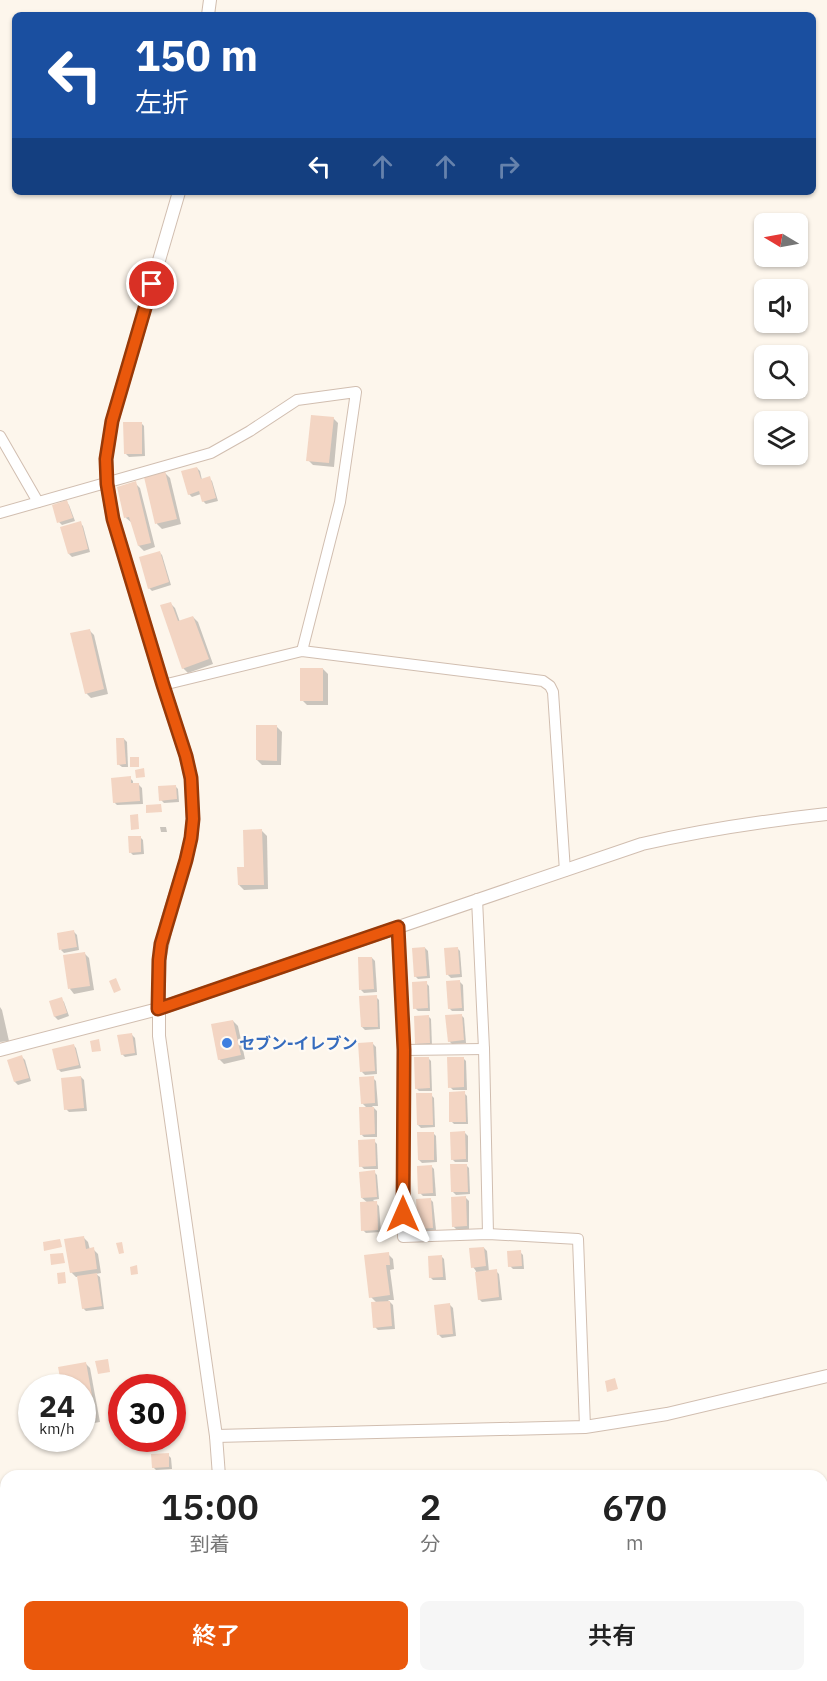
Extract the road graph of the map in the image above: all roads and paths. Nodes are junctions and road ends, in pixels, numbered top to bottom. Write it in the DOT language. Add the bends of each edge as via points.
graph roads {
  1 [pos="178,195"];
  2 [pos="0,436"];
  3 [pos="107,484"];
  4 [pos="38,502"];
  5 [pos="0,513"];
  6 [pos="302,651"];
  7 [pos="163,685"];
  8 [pos="827,814"];
  9 [pos="564,871"];
  10 [pos="477,899"];
  11 [pos="398,927"];
  12 [pos="158,1009"];
  13 [pos="484,1049"];
  14 [pos="0,1050"];
  15 [pos="404,1050"];
  16 [pos="488,1234"];
  17 [pos="827,1376"];
  18 [pos="585,1427"];
  19 [pos="216,1436"];
  20 [pos="219,1470"];
  1 -- 3 [label="street" via="112,421"];
  2 -- 4 [label="street"];
  3 -- 4 [label="street"];
  3 -- 6 [label="street" via="211,453 297,400 356,392 340,502"];
  3 -- 7 [label="street" via="113,519"];
  4 -- 5 [label="street"];
  6 -- 7 [label="street"];
  6 -- 9 [label="street" via="543,681 550,686"];
  7 -- 12 [label="street" via="191,778 193,819 186,860 161,944"];
  8 -- 9 [label="street" via="683,834"];
  9 -- 10 [label="street"];
  10 -- 11 [label="street"];
  10 -- 13 [label="street"];
  11 -- 12 [label="street"];
  11 -- 15 [label="street"];
  12 -- 14 [label="street"];
  12 -- 19 [label="street"];
  13 -- 15 [label="street"];
  13 -- 16 [label="street"];
  15 -- 16 [label="street" via="403,1237"];
  16 -- 18 [label="street" via="578,1239"];
  17 -- 18 [label="street" via="667,1414"];
  18 -- 19 [label="street"];
  19 -- 20 [label="street"];
}
